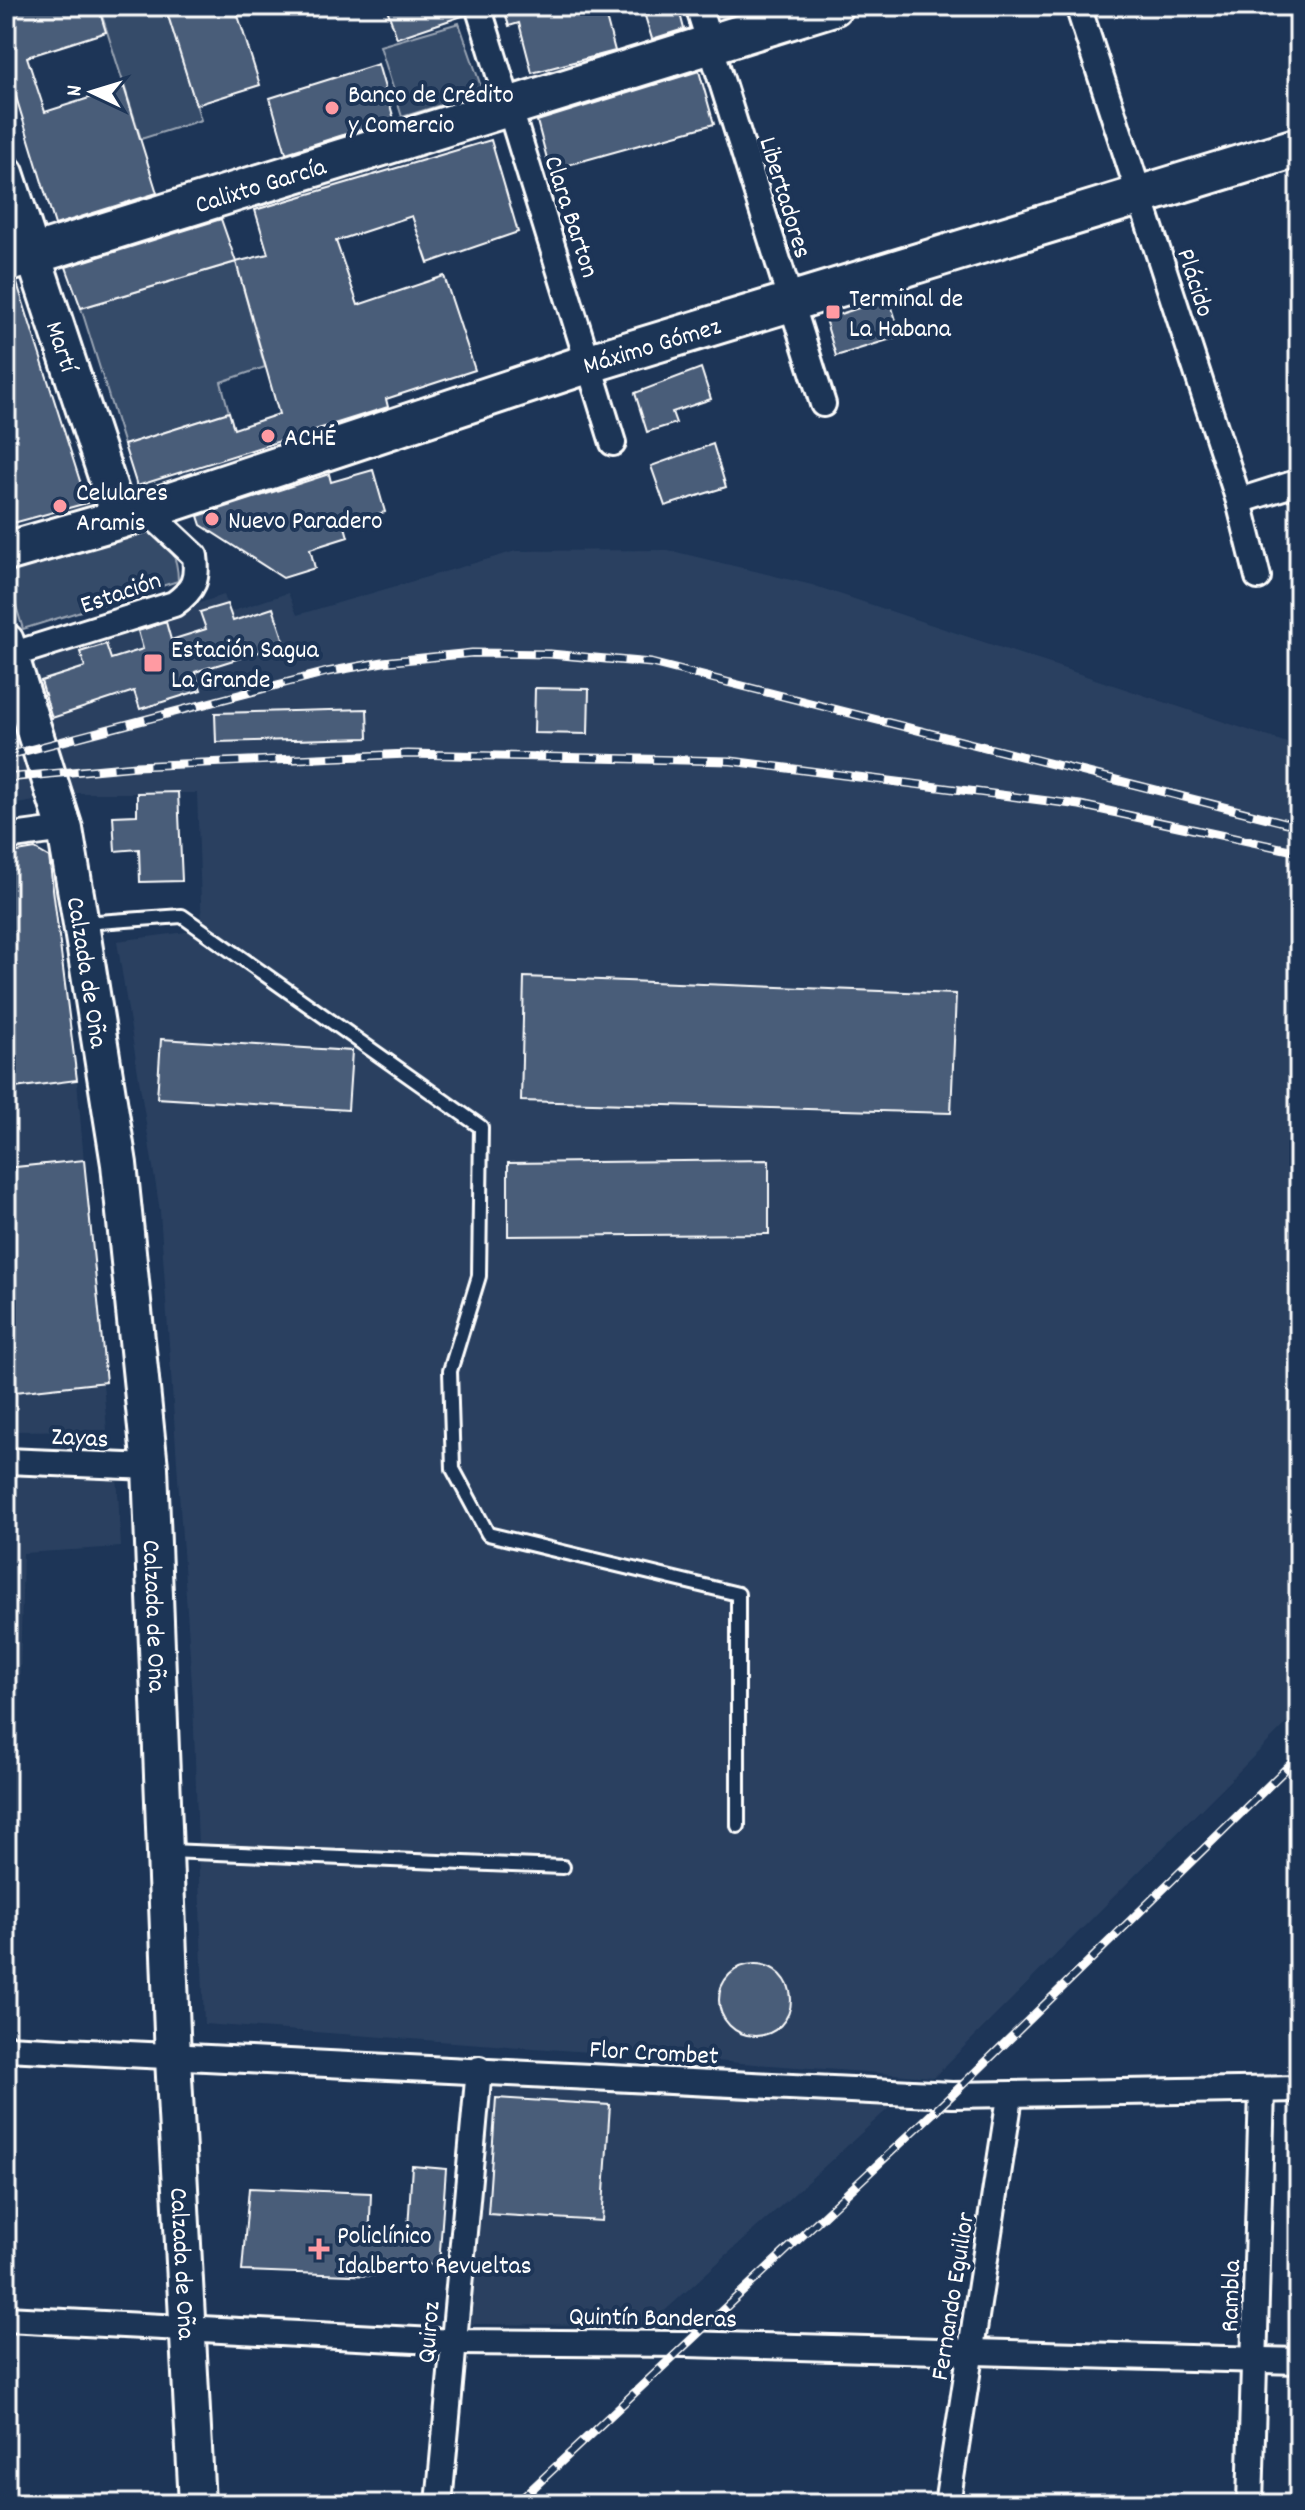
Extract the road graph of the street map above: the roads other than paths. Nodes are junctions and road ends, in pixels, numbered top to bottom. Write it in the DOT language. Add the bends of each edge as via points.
graph roads {
  1 [pos="478,6"];
  2 [pos="698,6"];
  3 [pos="833,6"];
  4 [pos="1078,6"];
  5 [pos="710,45"];
  6 [pos="509,108"];
  7 [pos="1299,147"];
  8 [pos="6,173"];
  9 [pos="1140,197"];
  10 [pos="19,259"];
  11 [pos="790,302"];
  12 [pos="590,363"];
  13 [pos="823,404"];
  14 [pos="613,443"];
  15 [pos="1299,482"];
  16 [pos="183,498"];
  17 [pos="1239,501"];
  18 [pos="133,515"];
  19 [pos="182,541"];
  20 [pos="6,552"];
  21 [pos="1258,577"];
  22 [pos="8,648"];
  23 [pos="65,829"];
  24 [pos="6,837"];
  25 [pos="81,924"];
  26 [pos="6,1461"];
  27 [pos="150,1467"];
  28 [pos="738,1826"];
  29 [pos="165,1851"];
  30 [pos="563,1867"];
  31 [pos="6,2048"];
  32 [pos="173,2058"];
  33 [pos="479,2069"];
  34 [pos="1299,2089"];
  35 [pos="1262,2090"];
  36 [pos="1010,2097"];
  37 [pos="6,2319"];
  38 [pos="188,2327"];
  39 [pos="454,2342"];
  40 [pos="971,2352"];
  41 [pos="1255,2361"];
  42 [pos="1299,2361"];
  43 [pos="197,2504"];
  44 [pos="439,2504"];
  45 [pos="947,2504"];
  46 [pos="1250,2504"];
  1 -- 6 [label="street, Clara Barton"];
  2 -- 5 [label="street, Libertadores"];
  3 -- 5 [label="main road, Calixto García"];
  4 -- 9 [label="street, Plácido"];
  5 -- 6 [label="main road, Calixto García"];
  5 -- 11 [label="street, Libertadores"];
  6 -- 10 [label="main road, Calixto García"];
  6 -- 12 [label="street, Clara Barton"];
  7 -- 9 [label="main road, Máximo Gómez"];
  8 -- 10 [label="street, Martí"];
  9 -- 11 [label="main road, Máximo Gómez"];
  9 -- 17 [label="street, Plácido"];
  10 -- 18 [label="street, Martí" via="106,481"];
  11 -- 12 [label="main road, Máximo Gómez"];
  11 -- 13 [label="street, Libertadores"];
  12 -- 14 [label="street, Clara Barton"];
  12 -- 16 [label="main road, Máximo Gómez"];
  15 -- 17 [label="street"];
  16 -- 18 [label="main road, Máximo Gómez"];
  16 -- 19 [label="street" via="176,514"];
  17 -- 21 [label="street, Plácido"];
  18 -- 19 [label="street, Estación"];
  18 -- 20 [label="main road, Máximo Gómez"];
  19 -- 22 [label="street, Estación" via="195,556 191,593"];
  22 -- 23 [label="street, Calzada de Oña"];
  23 -- 24 [label="street"];
  23 -- 25 [label="street, Calzada de Oña"];
  25 -- 27 [label="street, Calzada de Oña" via="119,1164"];
  25 -- 28 [label="lane" via="182,916 481,1127 479,1276 450,1371 453,1469 488,1534 738,1594"];
  26 -- 27 [label="street, Zayas"];
  27 -- 29 [label="street, Calzada de Oña"];
  29 -- 30 [label="lane"];
  29 -- 32 [label="street, Calzada de Oña"];
  31 -- 32 [label="street, Flor Crombet"];
  32 -- 33 [label="street, Flor Crombet"];
  32 -- 38 [label="street, Calzada de Oña"];
  33 -- 36 [label="street, Flor Crombet"];
  33 -- 39 [label="street, Quiroz"];
  34 -- 35 [label="street, Flor Crombet"];
  35 -- 36 [label="street, Flor Crombet"];
  35 -- 41 [label="street, Rambla"];
  36 -- 40 [label="street, Fernando Eguilior"];
  37 -- 38 [label="street, Quintín Banderas"];
  38 -- 39 [label="street, Quintín Banderas"];
  38 -- 43 [label="street, Calzada de Oña"];
  39 -- 40 [label="street, Quintín Banderas"];
  39 -- 44 [label="street, Quiroz"];
  40 -- 41 [label="street, Quintín Banderas"];
  40 -- 45 [label="street, Fernando Eguilior"];
  41 -- 42 [label="street, Quintín Banderas"];
  41 -- 46 [label="street, Rambla"];
}
